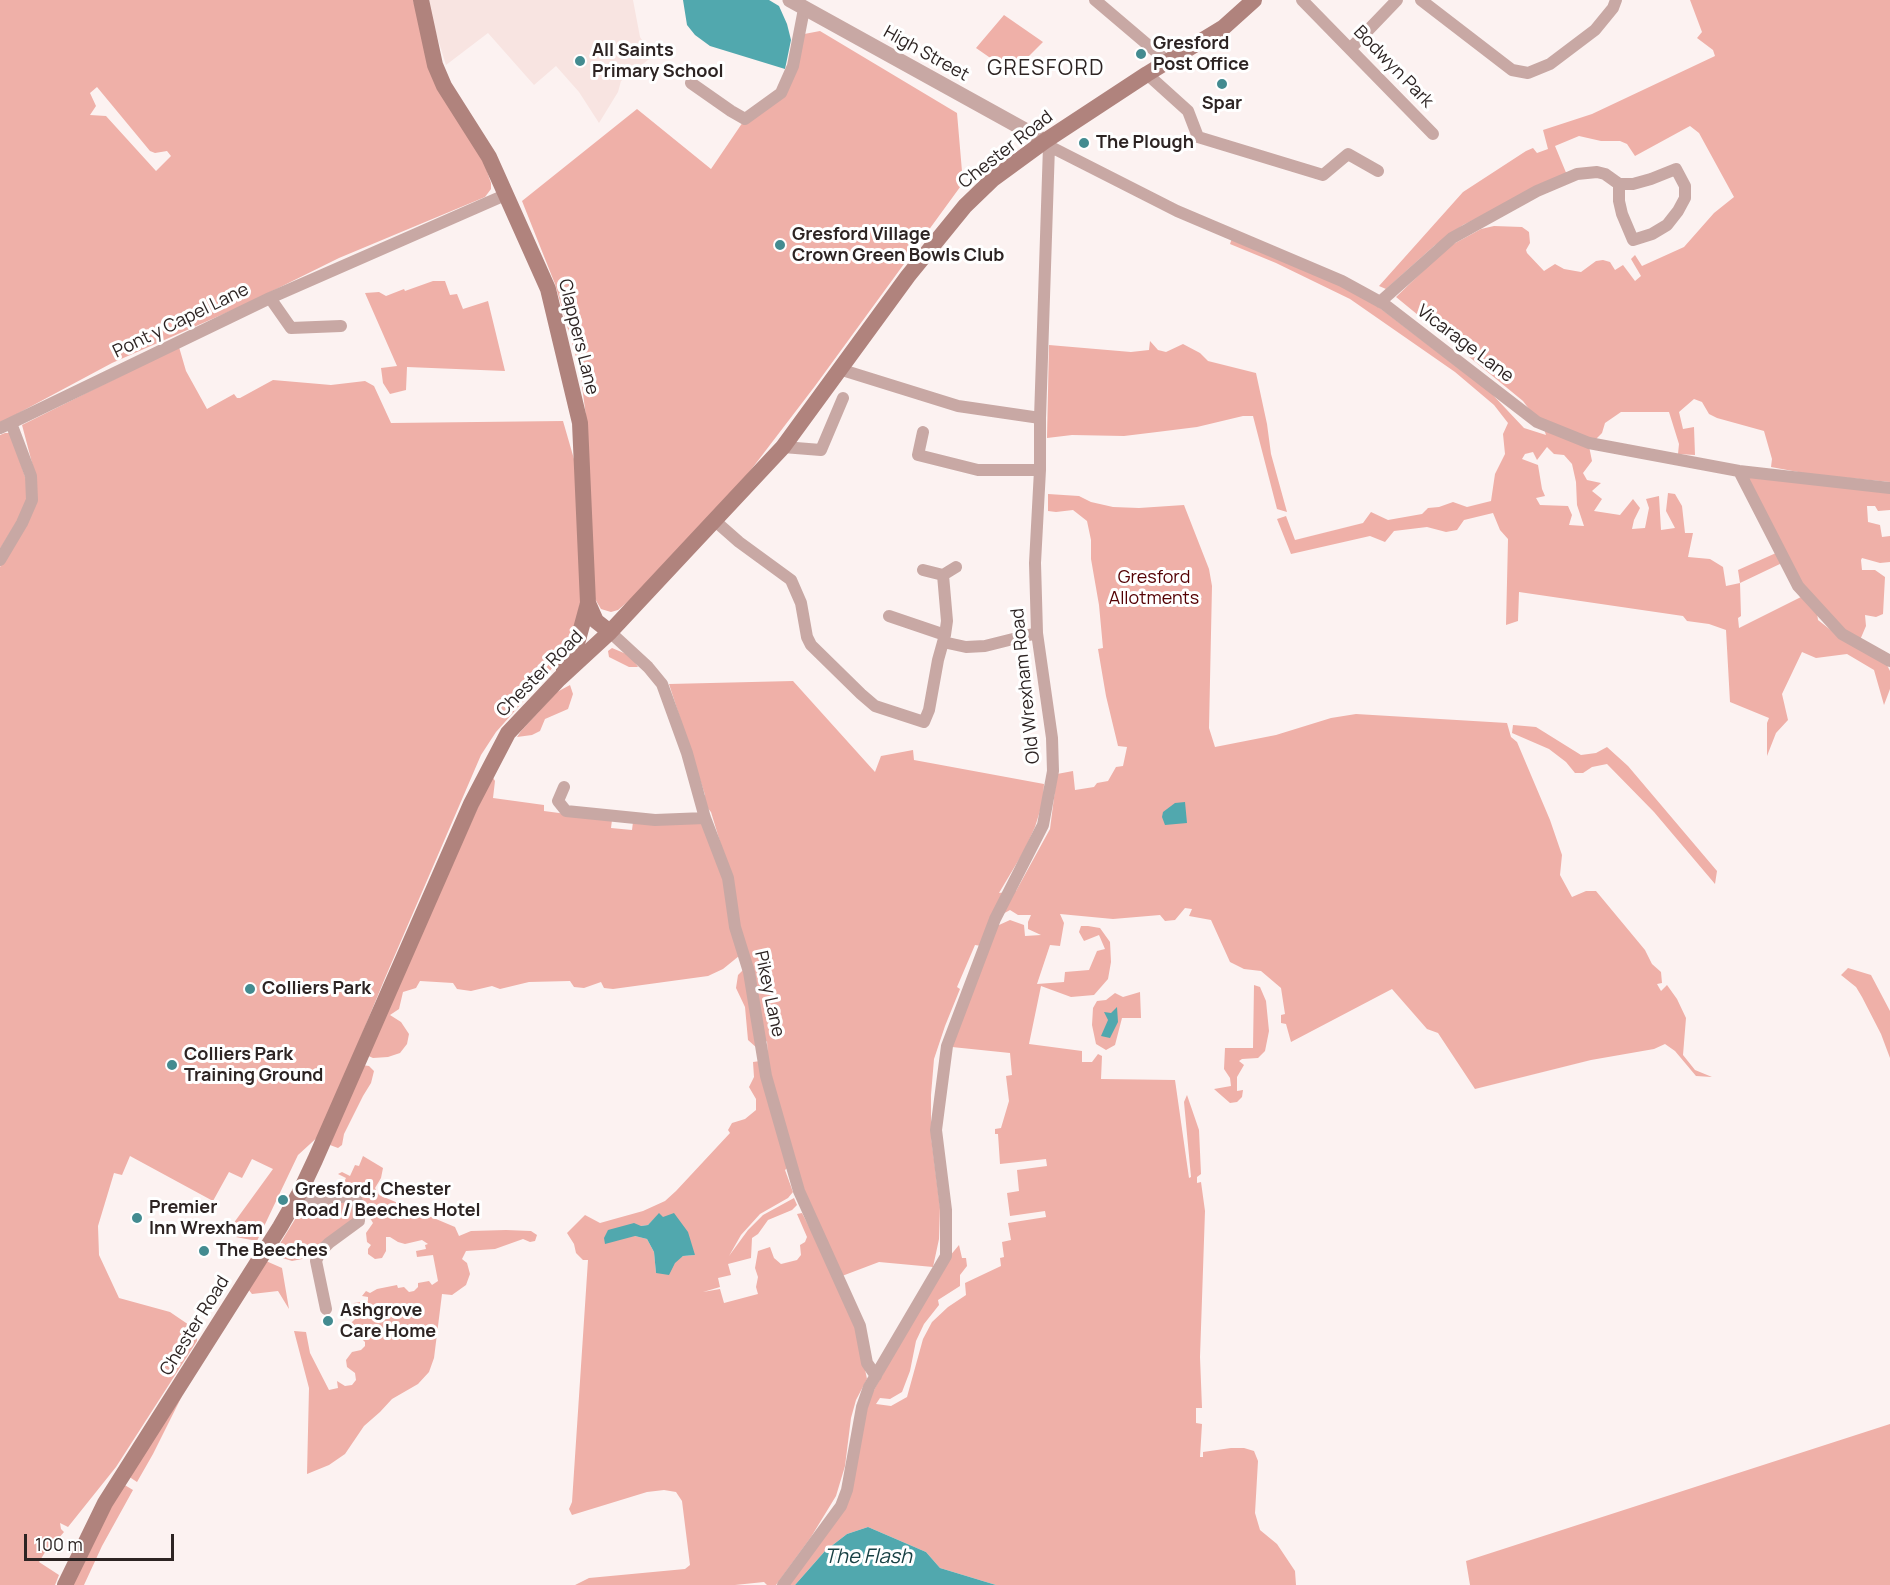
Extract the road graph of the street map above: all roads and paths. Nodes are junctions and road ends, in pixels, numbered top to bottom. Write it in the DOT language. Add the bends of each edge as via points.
graph roads {
  1 [pos="421,0"];
  2 [pos="790,0"];
  3 [pos="1095,0"];
  4 [pos="1254,0"];
  5 [pos="1302,0"];
  6 [pos="1397,0"];
  7 [pos="1421,0"];
  8 [pos="1616,0"];
  9 [pos="804,9"];
  10 [pos="1350,49"];
  11 [pos="1168,62"];
  12 [pos="1147,74"];
  13 [pos="691,83"];
  14 [pos="1433,134"];
  15 [pos="1047,143"];
  16 [pos="1378,171"];
  17 [pos="1619,184"];
  18 [pos="505,195"];
  19 [pos="270,297"];
  20 [pos="1380,302"];
  21 [pos="340,326"];
  22 [pos="839,369"];
  23 [pos="843,398"];
  24 [pos="1040,418"];
  25 [pos="6,425"];
  26 [pos="923,432"];
  27 [pos="783,447"];
  28 [pos="1040,470"];
  29 [pos="1739,471"];
  30 [pos="1890,488"];
  31 [pos="714,520"];
  32 [pos="0,560"];
  33 [pos="956,567"];
  34 [pos="923,570"];
  35 [pos="943,575"];
  36 [pos="588,603"];
  37 [pos="889,616"];
  38 [pos="610,632"];
  39 [pos="1037,633"];
  40 [pos="944,638"];
  41 [pos="1890,661"];
  42 [pos="559,679"];
  43 [pos="564,788"];
  44 [pos="705,818"];
  45 [pos="298,1194"];
  46 [pos="326,1309"];
  47 [pos="876,1376"];
  48 [pos="64,1585"];
  49 [pos="783,1585"];
  1 -- 18 [label="main road, Clappers Lane" via="435,65 444,86 489,157"];
  2 -- 9 [label="street, High Street"];
  3 -- 11 [label="street"];
  4 -- 11 [label="main road, Chester Road" via="1224,27"];
  5 -- 10 [label="street, Bodwyn Park"];
  6 -- 10 [label="street"];
  7 -- 8 [label="street" via="1512,70 1528,74 1550,64 1595,30"];
  9 -- 13 [label="street" via="793,66 782,93 745,119"];
  9 -- 15 [label="street, High Street"];
  10 -- 14 [label="street, Bodwyn Park"];
  11 -- 12 [label="main road, Chester Road"];
  12 -- 15 [label="main road, Chester Road"];
  12 -- 16 [label="street" via="1188,111 1198,137 1323,175 1348,154"];
  15 -- 20 [label="street, Vicarage Lane" via="1177,211 1342,281"];
  15 -- 22 [label="main road, Chester Road" via="993,179 965,206"];
  15 -- 24 [label="street, Old Wrexham Road"];
  17 -- 17 [label="street" via="1633,184 1676,169 1685,186 1685,198 1667,225 1633,240 1622,214"];
  17 -- 20 [label="street" via="1597,172 1577,174 1537,191 1452,237"];
  18 -- 19 [label="street, Pont y Capel Lane"];
  18 -- 36 [label="main road, Clappers Lane" via="548,289 580,423"];
  19 -- 21 [label="street" via="291,328"];
  19 -- 25 [label="street, Pont y Capel Lane"];
  20 -- 29 [label="street, Vicarage Lane" via="1537,422 1589,443"];
  22 -- 24 [label="street" via="958,406"];
  22 -- 27 [label="main road, Chester Road"];
  23 -- 27 [label="street" via="821,450"];
  24 -- 28 [label="street, Old Wrexham Road"];
  25 -- 32 [label="street, Pont y Capel Lane" via="31,476 32,500"];
  26 -- 28 [label="street" via="918,455 978,470"];
  27 -- 31 [label="main road, Chester Road"];
  28 -- 39 [label="street, Old Wrexham Road" via="1035,563"];
  29 -- 30 [label="street, Vicarage Lane"];
  29 -- 41 [label="street" via="1798,586 1842,634"];
  31 -- 38 [label="main road, Chester Road"];
  31 -- 40 [label="street" via="791,580 811,645 875,706 924,722"];
  33 -- 35 [label="street"];
  34 -- 35 [label="street"];
  35 -- 40 [label="street" via="947,621"];
  36 -- 38 [label="main road" via="596,621"];
  36 -- 42 [label="main road, Clappers Lane" via="578,640"];
  37 -- 40 [label="street"];
  38 -- 42 [label="main road, Chester Road"];
  38 -- 44 [label="street, Pikey Lane" via="662,684"];
  39 -- 40 [label="street" via="985,646 966,647"];
  39 -- 47 [label="street, Old Wrexham Road" via="1052,738 1053,771 1043,825 994,919 947,1046 936,1130 946,1209 946,1256"];
  42 -- 45 [label="main road, Chester Road" via="508,733 471,804"];
  43 -- 44 [label="street" via="558,801 566,811 656,820"];
  44 -- 47 [label="street, Pikey Lane" via="728,878 766,1076 799,1191 860,1326 867,1363"];
  45 -- 46 [label="street" via="310,1200 351,1196 358,1205 359,1221 320,1251 316,1261"];
  45 -- 48 [label="main road, Chester Road" via="105,1503"];
  47 -- 49 [label="street, Old Wrexham Road" via="862,1407 841,1506"];
}
